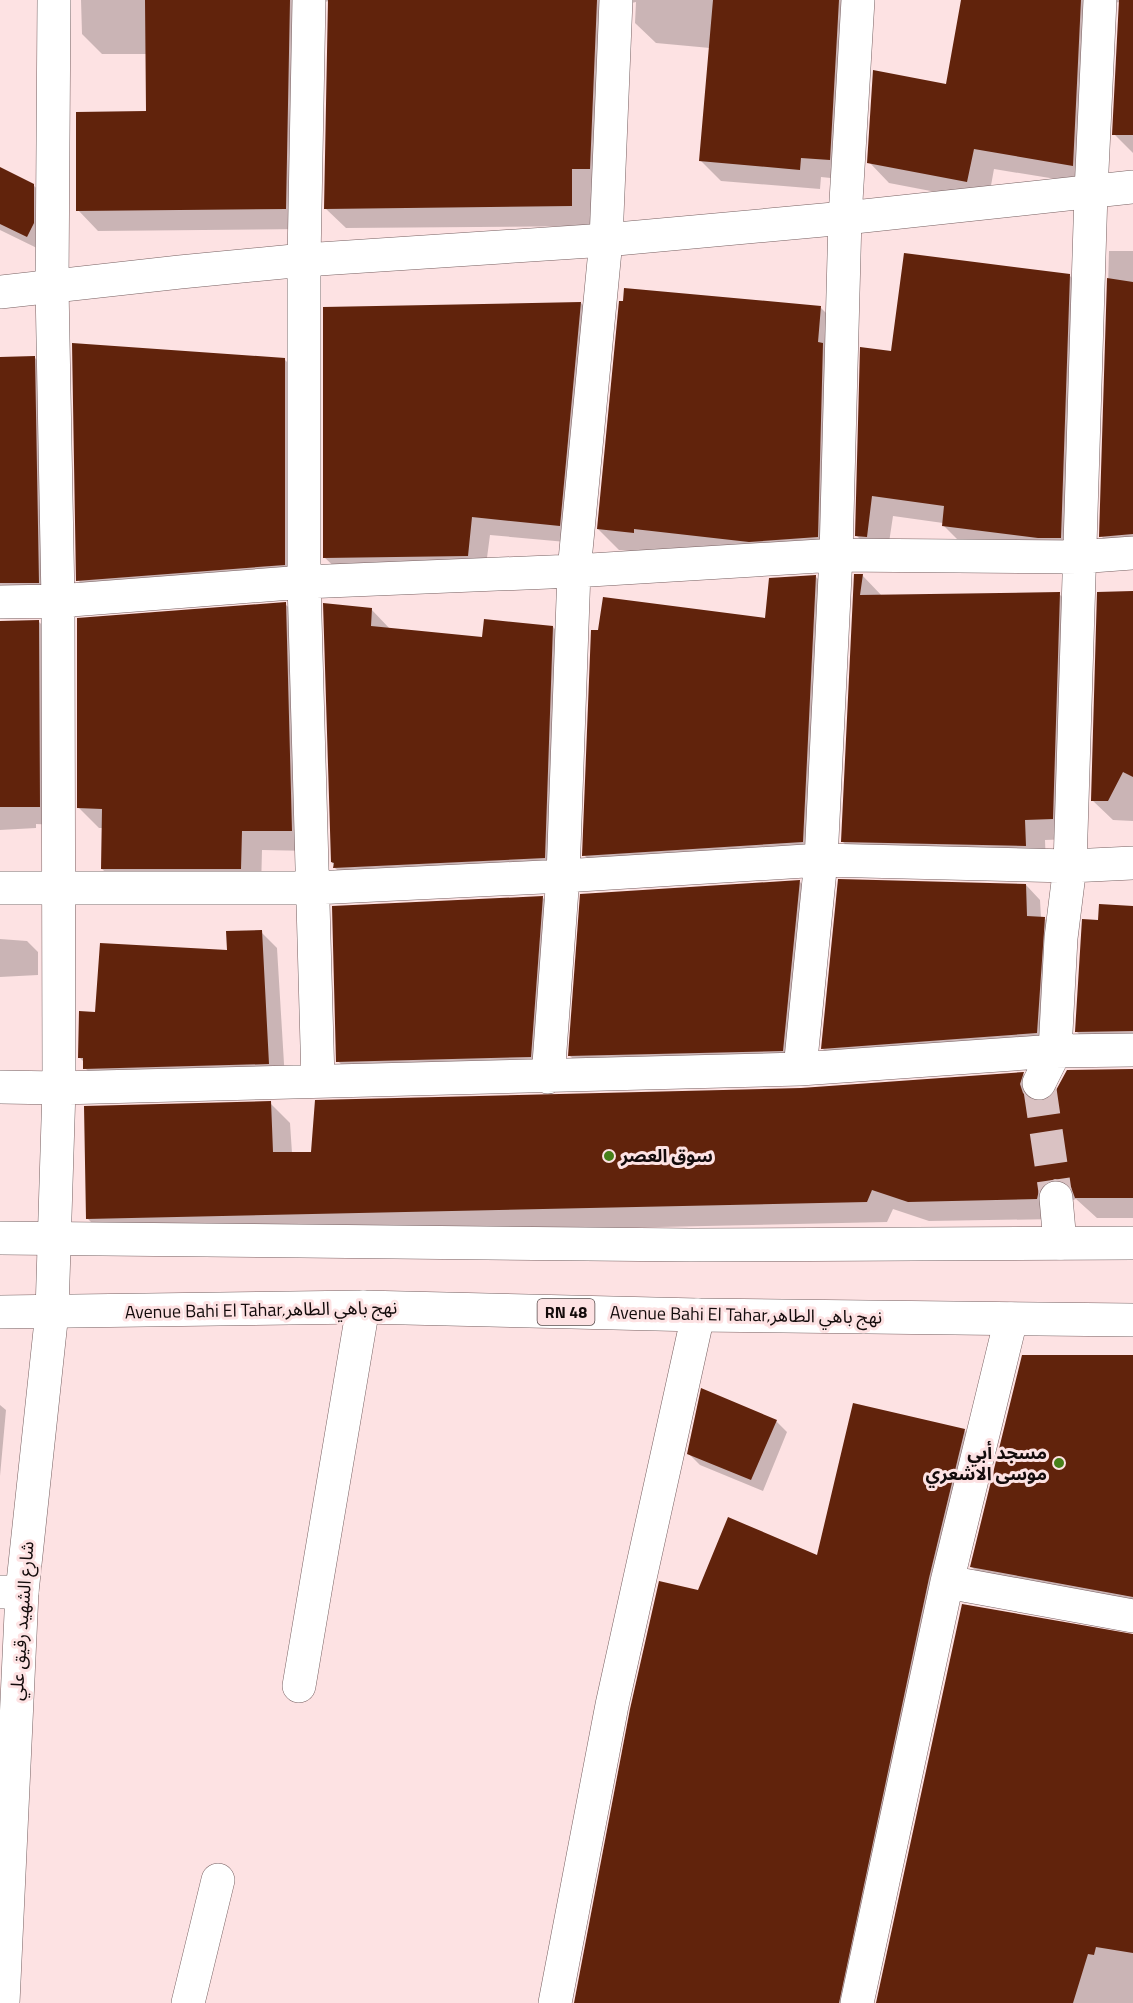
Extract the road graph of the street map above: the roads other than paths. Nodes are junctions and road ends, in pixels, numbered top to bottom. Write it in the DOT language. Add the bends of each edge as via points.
graph roads {
  1 [pos="54,0"];
  2 [pos="309,0"];
  3 [pos="616,0"];
  4 [pos="858,0"];
  5 [pos="1100,0"];
  6 [pos="1133,187"];
  7 [pos="1090,192"];
  8 [pos="845,219"];
  9 [pos="606,240"];
  10 [pos="304,260"];
  11 [pos="52,286"];
  12 [pos="0,292"];
  13 [pos="1133,553"];
  14 [pos="836,555"];
  15 [pos="1078,557"];
  16 [pos="574,571"];
  17 [pos="304,582"];
  18 [pos="58,601"];
  19 [pos="0,602"];
  20 [pos="821,860"];
  21 [pos="1133,863"];
  22 [pos="1070,866"];
  23 [pos="563,876"];
  24 [pos="58,887"];
  25 [pos="0,888"];
  26 [pos="314,888"];
  27 [pos="1133,1050"];
  28 [pos="1055,1051"];
  29 [pos="800,1069"];
  30 [pos="548,1077"];
  31 [pos="318,1081"];
  32 [pos="1040,1083"];
  33 [pos="0,1087"];
  34 [pos="59,1089"];
  35 [pos="1056,1198"];
  36 [pos="0,1238"];
  37 [pos="56,1238"];
  38 [pos="1060,1243"];
  39 [pos="1133,1243"];
  40 [pos="363,1307"];
  41 [pos="0,1312"];
  42 [pos="52,1312"];
  43 [pos="698,1315"];
  44 [pos="1011,1319"];
  45 [pos="1133,1320"];
  46 [pos="947,1582"];
  47 [pos="11,1592"];
  48 [pos="1133,1616"];
  49 [pos="300,1686"];
  50 [pos="218,1880"];
  51 [pos="3,2003"];
  52 [pos="188,2003"];
  53 [pos="555,2003"];
  54 [pos="857,2003"];
  1 -- 11 [label="street, شارع الشهيد رقيق علي"];
  2 -- 10 [label="street"];
  3 -- 9 [label="street"];
  4 -- 8 [label="street"];
  5 -- 7 [label="street"];
  6 -- 7 [label="street"];
  7 -- 8 [label="street"];
  7 -- 15 [label="street"];
  8 -- 9 [label="street"];
  8 -- 14 [label="street"];
  9 -- 10 [label="street"];
  9 -- 16 [label="street"];
  10 -- 11 [label="street"];
  10 -- 17 [label="street"];
  11 -- 12 [label="street"];
  11 -- 18 [label="street, شارع الشهيد رقيق علي"];
  13 -- 15 [label="street"];
  14 -- 15 [label="street"];
  14 -- 16 [label="street"];
  14 -- 20 [label="street"];
  15 -- 22 [label="street"];
  16 -- 17 [label="street"];
  16 -- 23 [label="street"];
  17 -- 18 [label="street"];
  17 -- 26 [label="street"];
  18 -- 19 [label="street"];
  18 -- 24 [label="street, شارع الشهيد رقيق علي"];
  20 -- 22 [label="street"];
  20 -- 23 [label="street"];
  20 -- 29 [label="street"];
  21 -- 22 [label="street"];
  22 -- 28 [label="street" via="1061,938"];
  23 -- 26 [label="street"];
  23 -- 30 [label="street"];
  24 -- 25 [label="street"];
  24 -- 26 [label="street"];
  24 -- 34 [label="street, شارع الشهيد رقيق علي"];
  26 -- 31 [label="street"];
  27 -- 28 [label="street"];
  28 -- 29 [label="street"];
  28 -- 32 [label="street"];
  29 -- 30 [label="street"];
  30 -- 31 [label="street"];
  31 -- 34 [label="street"];
  33 -- 34 [label="street"];
  34 -- 37 [label="street, شارع الشهيد رقيق علي"];
  35 -- 38 [label="street"];
  36 -- 37 [label="street"];
  37 -- 38 [label="street" via="691,1245"];
  37 -- 42 [label="street, شارع الشهيد رقيق علي"];
  38 -- 39 [label="street"];
  40 -- 42 [label="street, Avenue Bahi El Tahar,نهج باهي الطاهر / RN 48"];
  40 -- 43 [label="street, Avenue Bahi El Tahar,نهج باهي الطاهر / RN 48"];
  40 -- 49 [label="street"];
  41 -- 42 [label="street, Avenue Bahi El Tahar,نهج باهي الطاهر / RN 48"];
  42 -- 47 [label="street, شارع الشهيد رقيق علي"];
  43 -- 44 [label="street, Avenue Bahi El Tahar,نهج باهي الطاهر / RN 48"];
  43 -- 53 [label="street" via="612,1705"];
  44 -- 45 [label="street, Avenue Bahi El Tahar,نهج باهي الطاهر / RN 48"];
  44 -- 46 [label="street"];
  46 -- 48 [label="street"];
  46 -- 54 [label="street"];
  47 -- 51 [label="street, شارع الشهيد رقيق علي"];
  50 -- 52 [label="street"];
}
